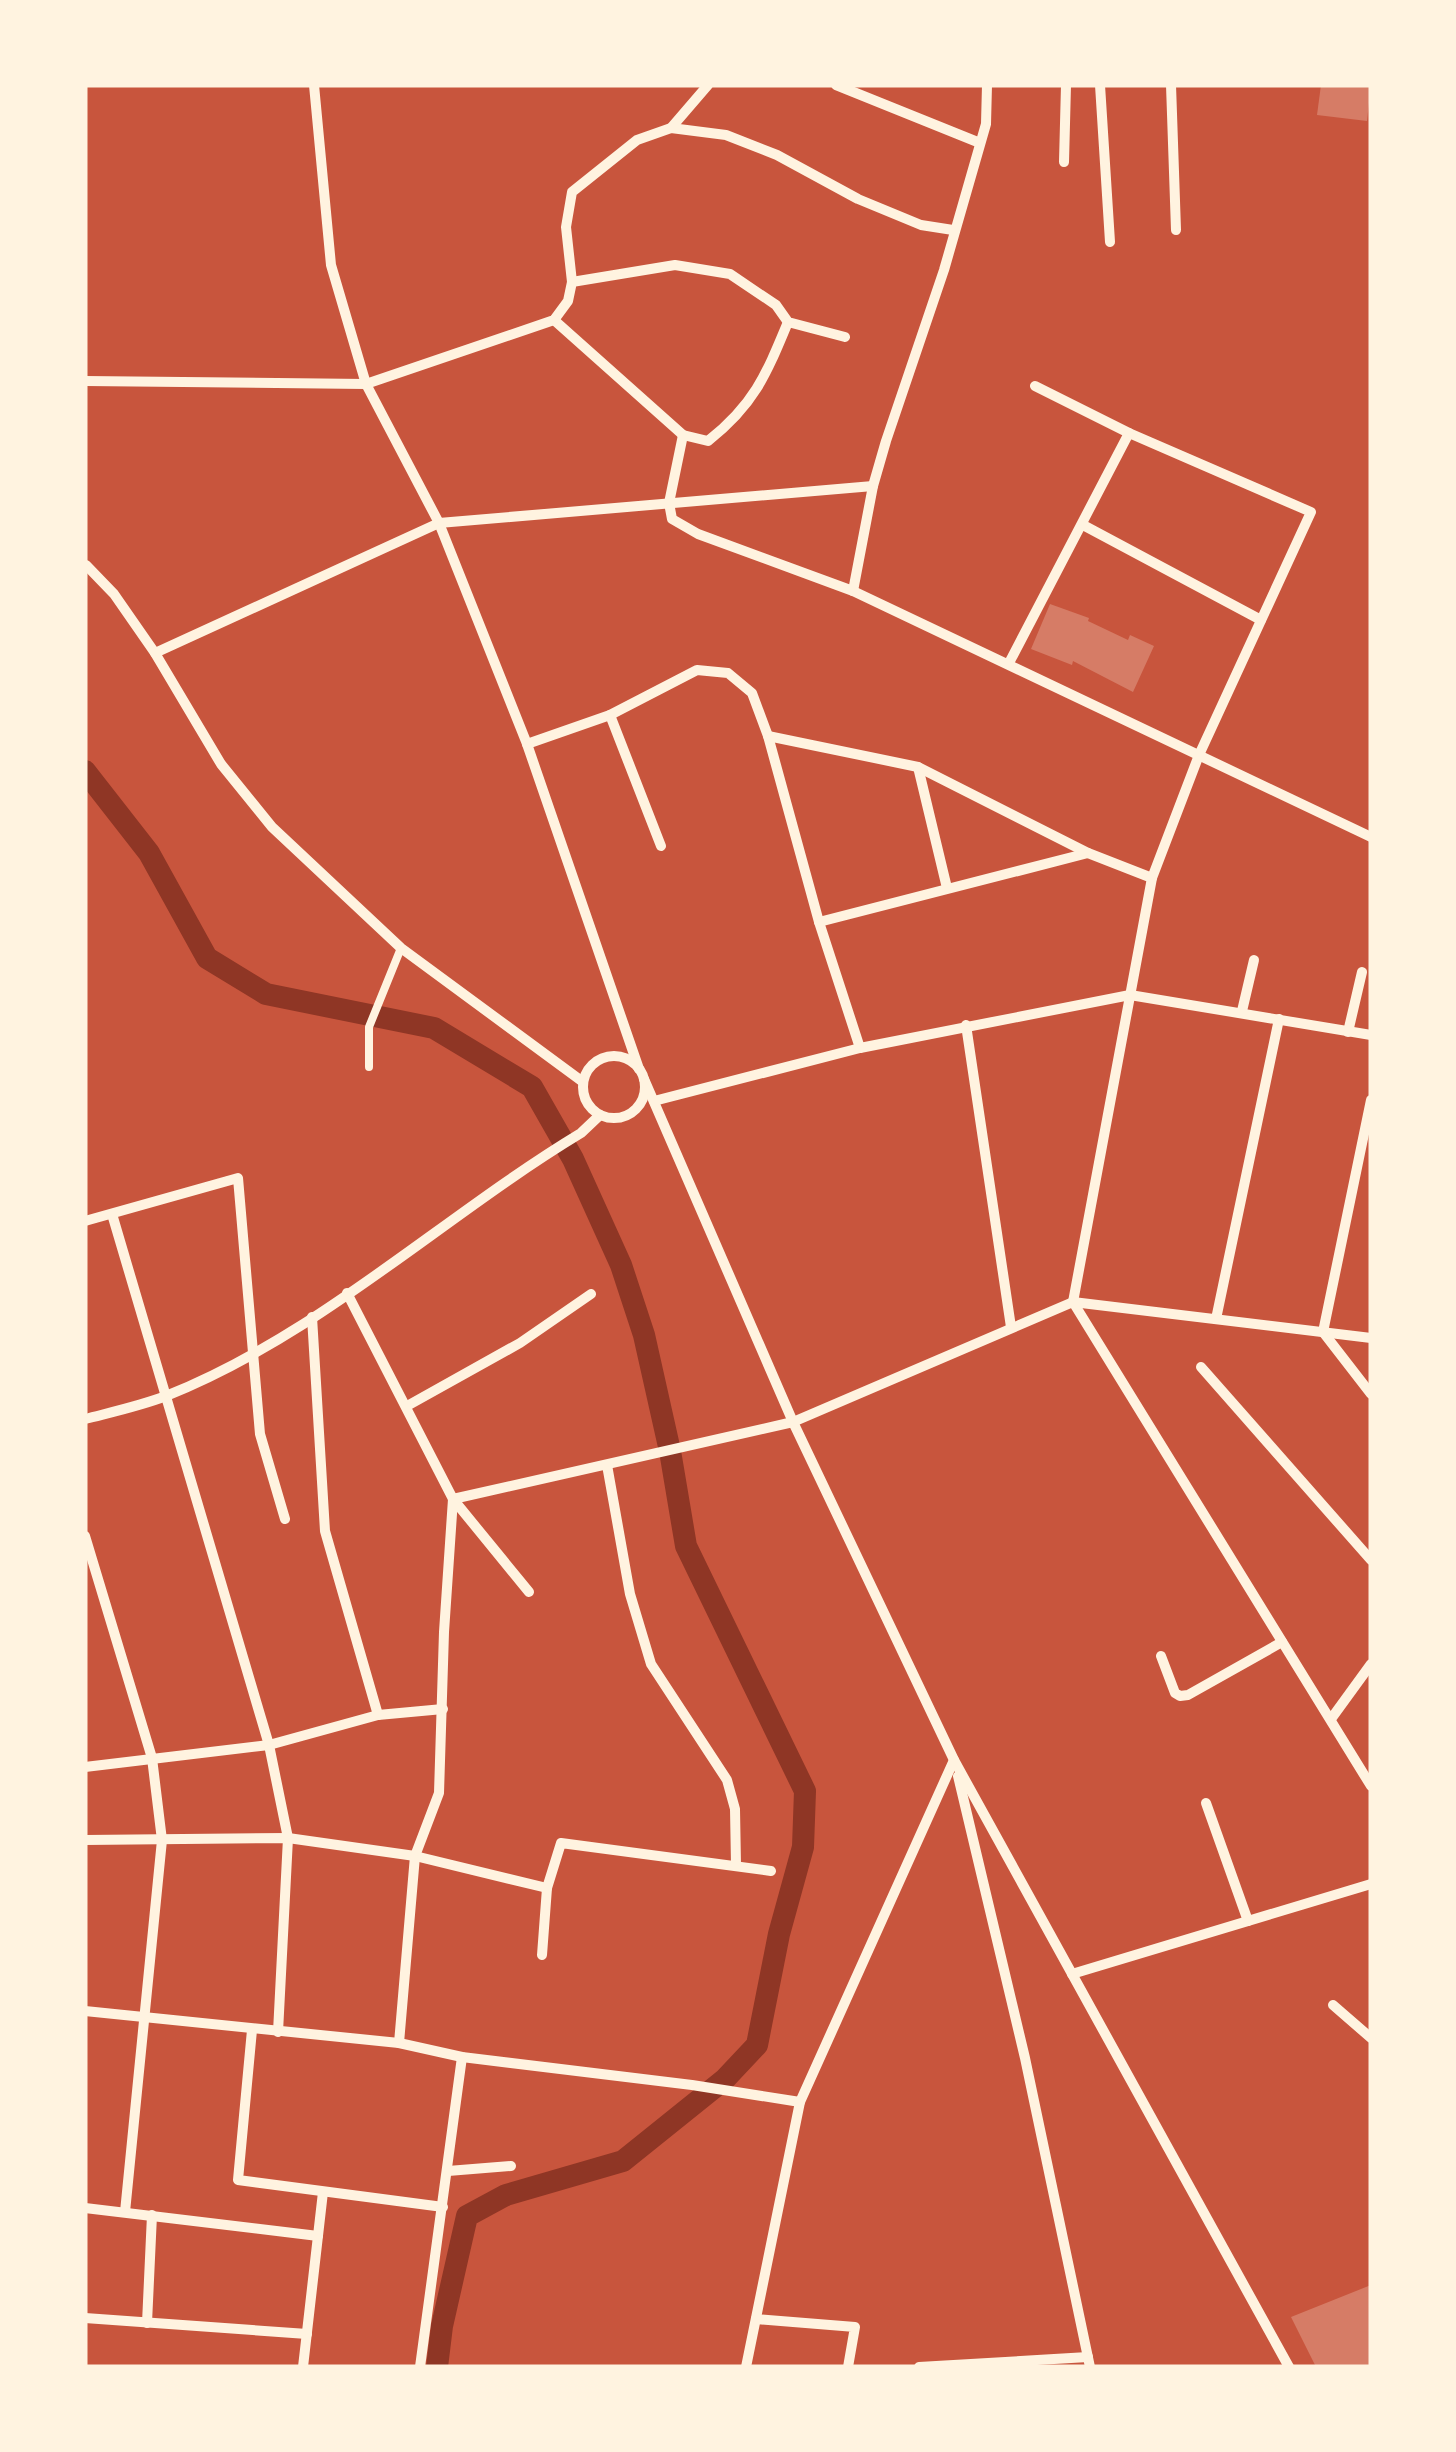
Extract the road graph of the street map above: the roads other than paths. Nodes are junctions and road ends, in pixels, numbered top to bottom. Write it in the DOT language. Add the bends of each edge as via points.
graph roads {
  1 [pos="314,85"];
  2 [pos="708,85"];
  3 [pos="836,85"];
  4 [pos="987,85"];
  5 [pos="1066,85"];
  6 [pos="1100,85"];
  7 [pos="1170,85"];
  8 [pos="670,128"];
  9 [pos="980,142"];
  10 [pos="1064,162"];
  11 [pos="953,230"];
  12 [pos="1176,230"];
  13 [pos="1110,242"];
  14 [pos="572,282"];
  15 [pos="554,320"];
  16 [pos="788,322"];
  17 [pos="845,337"];
  18 [pos="85,381"];
  19 [pos="366,384"];
  20 [pos="1035,386"];
  21 [pos="1129,433"];
  22 [pos="684,436"];
  23 [pos="873,486"];
  24 [pos="669,503"];
  25 [pos="440,524"];
  26 [pos="1083,525"];
  27 [pos="85,565"];
  28 [pos="853,590"];
  29 [pos="1261,620"];
  30 [pos="155,653"];
  31 [pos="1009,663"];
  32 [pos="610,715"];
  33 [pos="768,736"];
  34 [pos="528,744"];
  35 [pos="1198,755"];
  36 [pos="918,767"];
  37 [pos="1371,837"];
  38 [pos="662,846"];
  39 [pos="1088,852"];
  40 [pos="1152,878"];
  41 [pos="947,888"];
  42 [pos="819,922"];
  43 [pos="402,948"];
  44 [pos="1254,960"];
  45 [pos="1362,972"];
  46 [pos="1130,995"];
  47 [pos="1242,1012"];
  48 [pos="1279,1019"];
  49 [pos="966,1025"];
  50 [pos="1348,1032"];
  51 [pos="1371,1035"];
  52 [pos="860,1048"];
  53 [pos="370,1067"];
  54 [pos="642,1074"];
  55 [pos="583,1082"];
  56 [pos="1371,1100"];
  57 [pos="654,1101"];
  58 [pos="600,1115"];
  59 [pos="112,1214"];
  60 [pos="85,1220"];
  61 [pos="347,1293"];
  62 [pos="591,1294"];
  63 [pos="1073,1302"];
  64 [pos="312,1317"];
  65 [pos="1216,1319"];
  66 [pos="1012,1327"];
  67 [pos="1323,1332"];
  68 [pos="1371,1338"];
  69 [pos="254,1353"];
  70 [pos="1201,1367"];
  71 [pos="1371,1394"];
  72 [pos="165,1396"];
  73 [pos="407,1406"];
  74 [pos="85,1419"];
  75 [pos="793,1422"];
  76 [pos="606,1465"];
  77 [pos="454,1499"];
  78 [pos="285,1518"];
  79 [pos="85,1536"];
  80 [pos="1371,1560"];
  81 [pos="529,1592"];
  82 [pos="1282,1642"];
  83 [pos="1161,1656"];
  84 [pos="1371,1664"];
  85 [pos="443,1709"];
  86 [pos="378,1715"];
  87 [pos="1331,1719"];
  88 [pos="268,1746"];
  89 [pos="152,1758"];
  90 [pos="954,1760"];
  91 [pos="85,1767"];
  92 [pos="1371,1786"];
  93 [pos="1206,1803"];
  94 [pos="288,1838"];
  95 [pos="85,1840"];
  96 [pos="162,1840"];
  97 [pos="415,1856"];
  98 [pos="736,1865"];
  99 [pos="771,1870"];
  100 [pos="1371,1884"];
  101 [pos="547,1888"];
  102 [pos="1248,1921"];
  103 [pos="542,1954"];
  104 [pos="1072,1974"];
  105 [pos="1333,2005"];
  106 [pos="85,2011"];
  107 [pos="146,2020"];
  108 [pos="252,2030"];
  109 [pos="278,2032"];
  110 [pos="1371,2038"];
  111 [pos="398,2043"];
  112 [pos="462,2056"];
  113 [pos="800,2102"];
  114 [pos="511,2166"];
  115 [pos="448,2171"];
  116 [pos="324,2192"];
  117 [pos="444,2207"];
  118 [pos="85,2208"];
  119 [pos="125,2212"];
  120 [pos="152,2215"];
  121 [pos="318,2236"];
  122 [pos="85,2318"];
  123 [pos="756,2319"];
  124 [pos="147,2322"];
  125 [pos="307,2334"];
  126 [pos="1089,2362"];
  127 [pos="303,2367"];
  128 [pos="420,2367"];
  129 [pos="746,2367"];
  130 [pos="848,2367"];
  131 [pos="919,2367"];
  132 [pos="1289,2367"];
  1 -- 19 [label="street" via="331,265"];
  2 -- 8 [label="street"];
  3 -- 9 [label="street"];
  4 -- 9 [label="street"];
  5 -- 10 [label="street"];
  6 -- 13 [label="street"];
  7 -- 12 [label="street"];
  8 -- 11 [label="street" via="726,135 858,200"];
  8 -- 14 [label="street" via="638,140 572,192 566,227"];
  9 -- 11 [label="street"];
  11 -- 23 [label="street"];
  14 -- 15 [label="street"];
  14 -- 16 [label="street" via="675,265 730,274"];
  15 -- 19 [label="street"];
  15 -- 22 [label="street"];
  16 -- 17 [label="street"];
  16 -- 22 [label="street" via="738,418 708,441"];
  18 -- 19 [label="street"];
  19 -- 25 [label="street"];
  20 -- 21 [label="street"];
  21 -- 26 [label="street"];
  21 -- 29 [label="street" via="1311,512"];
  22 -- 24 [label="street"];
  23 -- 24 [label="street"];
  23 -- 28 [label="street"];
  24 -- 25 [label="street"];
  24 -- 28 [label="street" via="672,519 698,534"];
  25 -- 30 [label="street"];
  25 -- 34 [label="street"];
  26 -- 29 [label="street"];
  26 -- 31 [label="street"];
  27 -- 30 [label="street"];
  28 -- 31 [label="street"];
  29 -- 35 [label="street"];
  30 -- 43 [label="street" via="221,764 272,826"];
  31 -- 35 [label="street"];
  32 -- 33 [label="street" via="698,670 728,673 752,693"];
  32 -- 34 [label="street"];
  32 -- 38 [label="street"];
  33 -- 36 [label="street"];
  33 -- 42 [label="street"];
  34 -- 54 [label="street"];
  35 -- 37 [label="street"];
  35 -- 40 [label="street"];
  36 -- 39 [label="street"];
  36 -- 41 [label="street"];
  39 -- 40 [label="street"];
  39 -- 41 [label="street"];
  40 -- 46 [label="street"];
  41 -- 42 [label="street"];
  42 -- 52 [label="street"];
  43 -- 53 [label="street" via="370,1026"];
  43 -- 55 [label="street"];
  44 -- 47 [label="street"];
  45 -- 50 [label="street"];
  46 -- 47 [label="street"];
  46 -- 49 [label="street"];
  46 -- 63 [label="street"];
  47 -- 48 [label="street"];
  48 -- 50 [label="street"];
  48 -- 65 [label="street"];
  49 -- 52 [label="street"];
  49 -- 66 [label="street"];
  50 -- 51 [label="street"];
  52 -- 57 [label="street"];
  54 -- 55 [label="street" via="630,1061 606,1057"];
  54 -- 57 [label="street"];
  54 -- 58 [label="street" via="645,1090 636,1110 618,1118"];
  55 -- 58 [label="street" via="586,1102"];
  56 -- 67 [label="street"];
  57 -- 75 [label="street"];
  58 -- 61 [label="street"];
  59 -- 60 [label="street"];
  59 -- 69 [label="street" via="238,1178"];
  59 -- 72 [label="street"];
  61 -- 64 [label="street"];
  61 -- 73 [label="street"];
  62 -- 73 [label="street"];
  63 -- 65 [label="street"];
  63 -- 66 [label="street"];
  63 -- 82 [label="street"];
  64 -- 69 [label="street"];
  64 -- 86 [label="street" via="324,1531"];
  65 -- 67 [label="street"];
  66 -- 75 [label="street"];
  67 -- 68 [label="street"];
  67 -- 71 [label="street"];
  69 -- 72 [label="street"];
  69 -- 78 [label="street" via="260,1434"];
  70 -- 80 [label="street"];
  72 -- 74 [label="street"];
  72 -- 88 [label="street"];
  73 -- 77 [label="street"];
  75 -- 76 [label="street"];
  75 -- 90 [label="street"];
  76 -- 77 [label="street"];
  76 -- 98 [label="street" via="630,1594 651,1664 727,1780 735,1808"];
  77 -- 81 [label="street"];
  77 -- 85 [label="street"];
  79 -- 89 [label="street"];
  82 -- 83 [label="street" via="1188,1695 1175,1692"];
  82 -- 87 [label="street"];
  84 -- 87 [label="street"];
  85 -- 86 [label="street"];
  85 -- 97 [label="street" via="439,1793"];
  86 -- 88 [label="street"];
  87 -- 92 [label="street"];
  88 -- 89 [label="street"];
  88 -- 94 [label="street"];
  89 -- 91 [label="street"];
  89 -- 96 [label="street"];
  90 -- 104 [label="street"];
  90 -- 113 [label="street"];
  90 -- 126 [label="street"];
  93 -- 102 [label="street"];
  94 -- 96 [label="street"];
  94 -- 97 [label="street"];
  94 -- 109 [label="street"];
  95 -- 96 [label="street"];
  96 -- 107 [label="street"];
  97 -- 101 [label="street"];
  97 -- 111 [label="street"];
  98 -- 99 [label="street"];
  98 -- 101 [label="street" via="560,1843"];
  100 -- 102 [label="street"];
  101 -- 103 [label="street"];
  102 -- 104 [label="street"];
  104 -- 132 [label="street"];
  105 -- 110 [label="street"];
  106 -- 107 [label="street"];
  107 -- 108 [label="street"];
  107 -- 119 [label="street"];
  108 -- 109 [label="street"];
  108 -- 116 [label="street" via="238,2180"];
  109 -- 111 [label="street"];
  111 -- 112 [label="street"];
  112 -- 113 [label="street"];
  112 -- 115 [label="street"];
  113 -- 123 [label="street"];
  114 -- 115 [label="street"];
  115 -- 117 [label="street"];
  116 -- 117 [label="street"];
  116 -- 121 [label="street"];
  117 -- 128 [label="street"];
  118 -- 119 [label="street"];
  119 -- 120 [label="street"];
  120 -- 121 [label="street"];
  120 -- 124 [label="street"];
  121 -- 125 [label="street"];
  122 -- 124 [label="street"];
  123 -- 129 [label="street"];
  123 -- 130 [label="street" via="855,2327"];
  124 -- 125 [label="street"];
  125 -- 127 [label="street"];
  126 -- 131 [label="street"];
}
